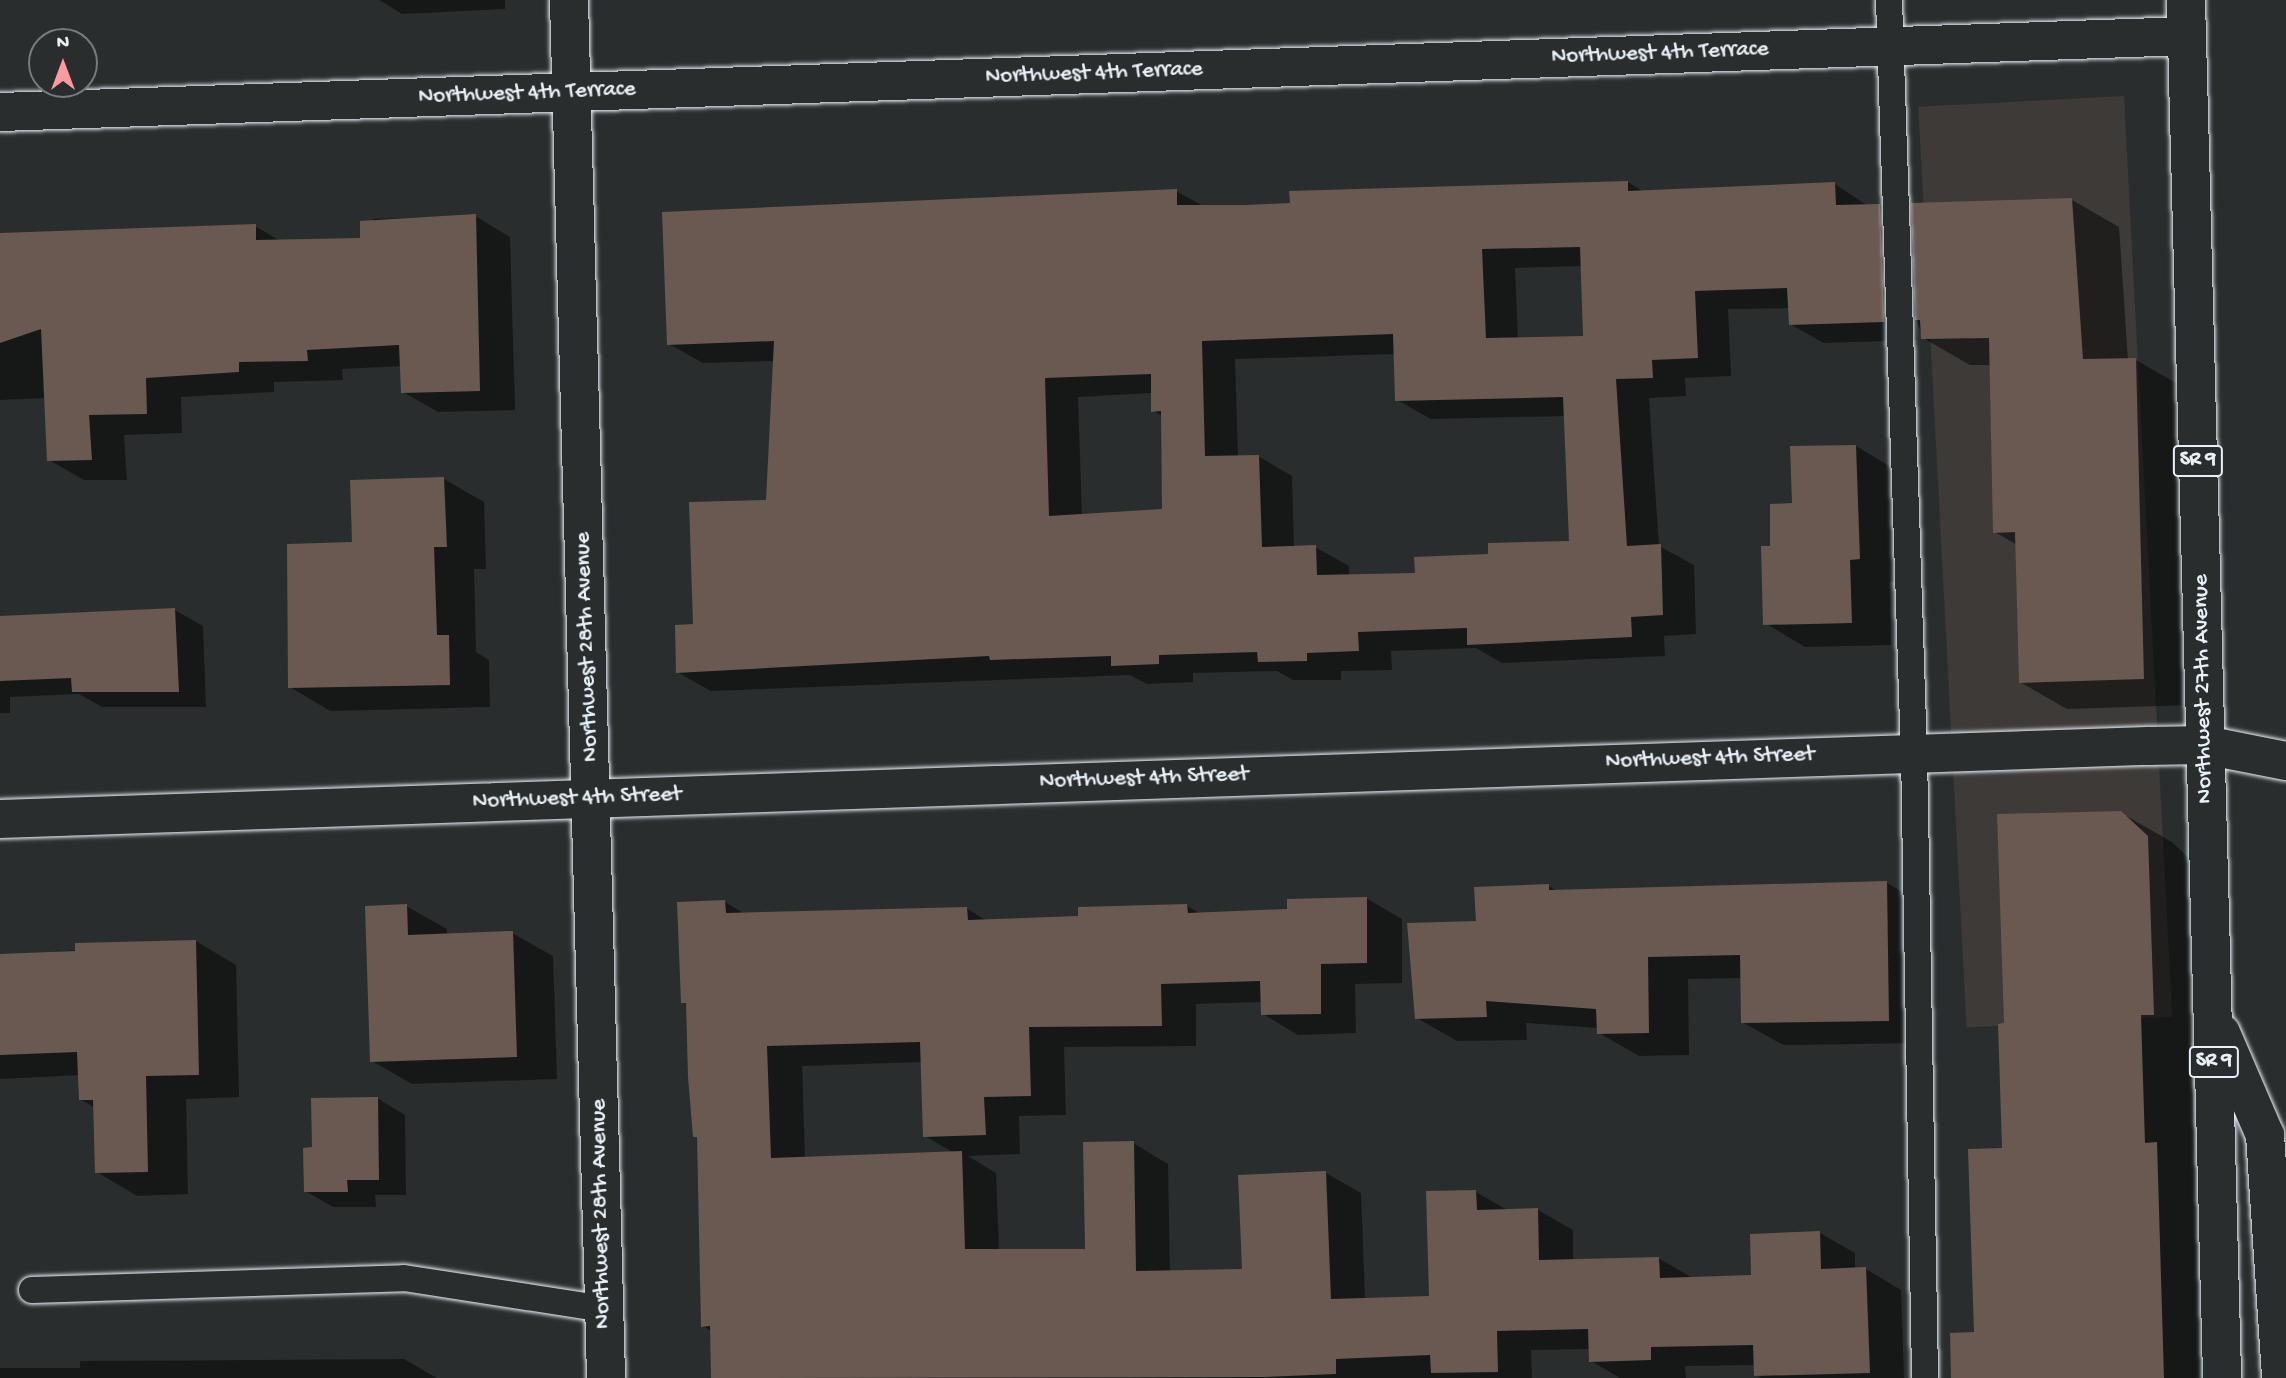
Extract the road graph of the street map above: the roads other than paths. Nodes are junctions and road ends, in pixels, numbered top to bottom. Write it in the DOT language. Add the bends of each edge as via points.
graph roads {
  1 [pos="569,0"];
  2 [pos="1889,0"];
  3 [pos="2187,18"];
  4 [pos="1890,46"];
  5 [pos="573,93"];
  6 [pos="0,112"];
  7 [pos="2205,745"];
  8 [pos="1914,752"];
  9 [pos="2286,761"];
  10 [pos="594,800"];
  11 [pos="0,819"];
  12 [pos="2213,1015"];
  13 [pos="32,1290"];
  14 [pos="604,1309"];
  15 [pos="606,1378"];
  16 [pos="1925,1378"];
  17 [pos="2222,1378"];
  18 [pos="2281,1378"];
  1 -- 5 [label="main road, Northwest 28th Avenue"];
  2 -- 4 [label="lane"];
  3 -- 4 [label="main road, Northwest 4th Terrace"];
  3 -- 7 [label="main road, Northwest 27th Avenue / SR 9"];
  4 -- 5 [label="main road, Northwest 4th Terrace"];
  4 -- 8 [label="lane"];
  5 -- 6 [label="main road, Northwest 4th Terrace"];
  5 -- 10 [label="main road, Northwest 28th Avenue"];
  7 -- 8 [label="main road, Northwest 4th Street"];
  7 -- 9 [label="main road, Northwest 4th Street"];
  7 -- 12 [label="main road, Northwest 27th Avenue / SR 9"];
  8 -- 10 [label="main road, Northwest 4th Street"];
  8 -- 16 [label="lane"];
  10 -- 11 [label="main road, Northwest 4th Street"];
  10 -- 14 [label="main road, Northwest 28th Avenue"];
  12 -- 17 [label="main road, Northwest 27th Avenue / SR 9"];
  12 -- 18 [label="main road" via="2265,1135"];
  13 -- 14 [label="lane" via="404,1278"];
  14 -- 15 [label="main road, Northwest 28th Avenue"];
}
